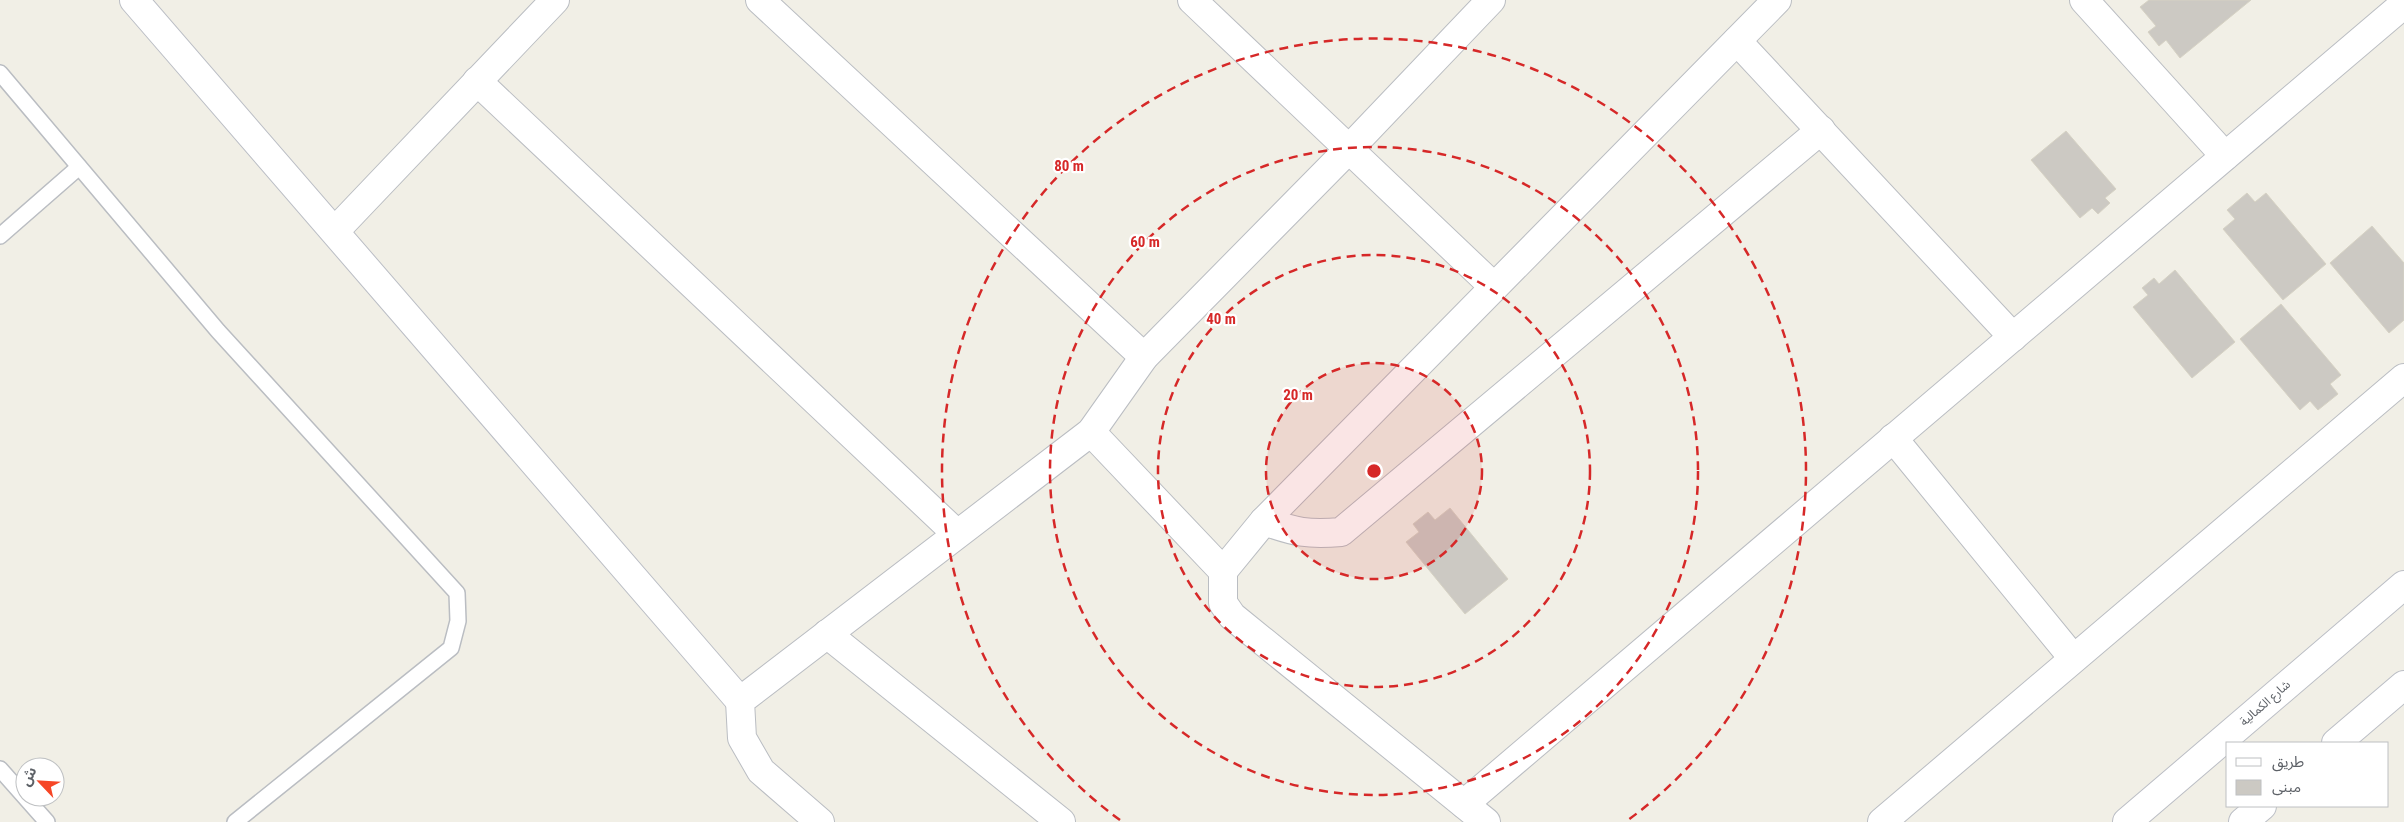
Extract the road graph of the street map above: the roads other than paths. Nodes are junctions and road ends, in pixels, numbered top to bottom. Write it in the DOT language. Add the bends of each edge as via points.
graph roads {
  1 [pos="134,0"];
  2 [pos="555,0"];
  3 [pos="760,0"];
  4 [pos="1192,0"];
  5 [pos="1491,0"];
  6 [pos="1777,0"];
  7 [pos="2084,0"];
  8 [pos="2404,4"];
  9 [pos="1737,41"];
  10 [pos="0,73"];
  11 [pos="477,81"];
  12 [pos="1820,130"];
  13 [pos="1348,150"];
  14 [pos="2225,156"];
  15 [pos="78,167"];
  16 [pos="335,231"];
  17 [pos="0,236"];
  18 [pos="1494,287"];
  19 [pos="2013,336"];
  20 [pos="1144,357"];
  21 [pos="2404,378"];
  22 [pos="1091,432"];
  23 [pos="1893,438"];
  24 [pos="1264,521"];
  25 [pos="957,534"];
  26 [pos="1223,572"];
  27 [pos="2404,585"];
  28 [pos="828,634"];
  29 [pos="2073,658"];
  30 [pos="2404,685"];
  31 [pos="740,701"];
  32 [pos="2337,742"];
  33 [pos="0,769"];
  34 [pos="1464,804"];
  35 [pos="47,822"];
  36 [pos="235,822"];
  37 [pos="820,822"];
  38 [pos="1061,822"];
  39 [pos="1486,822"];
  40 [pos="1882,822"];
  41 [pos="2127,822"];
  1 -- 16 [label="street"];
  2 -- 11 [label="street"];
  3 -- 20 [label="street"];
  4 -- 13 [label="street"];
  5 -- 13 [label="street"];
  6 -- 9 [label="street"];
  7 -- 14 [label="street"];
  8 -- 14 [label="street"];
  9 -- 12 [label="street"];
  9 -- 18 [label="street"];
  10 -- 15 [label="lane"];
  11 -- 16 [label="street"];
  11 -- 25 [label="street"];
  12 -- 19 [label="street"];
  12 -- 24 [label="street" via="1341,532 1314,535"];
  13 -- 18 [label="street"];
  13 -- 20 [label="street"];
  14 -- 19 [label="street"];
  15 -- 17 [label="lane"];
  15 -- 36 [label="lane" via="218,331 457,592 458,621 451,648"];
  16 -- 31 [label="street"];
  18 -- 24 [label="street"];
  19 -- 23 [label="street"];
  20 -- 22 [label="street"];
  21 -- 29 [label="street"];
  22 -- 25 [label="street"];
  22 -- 26 [label="street"];
  23 -- 29 [label="street"];
  23 -- 34 [label="street"];
  24 -- 26 [label="street"];
  25 -- 28 [label="street"];
  26 -- 34 [label="street" via="1223,603 1232,616"];
  27 -- 41 [label="street, شارع الكمالية"];
  28 -- 31 [label="street"];
  28 -- 38 [label="street"];
  29 -- 40 [label="street"];
  30 -- 32 [label="street"];
  31 -- 37 [label="street" via="742,738 761,771"];
  33 -- 35 [label="lane"];
  34 -- 39 [label="street"];
}
